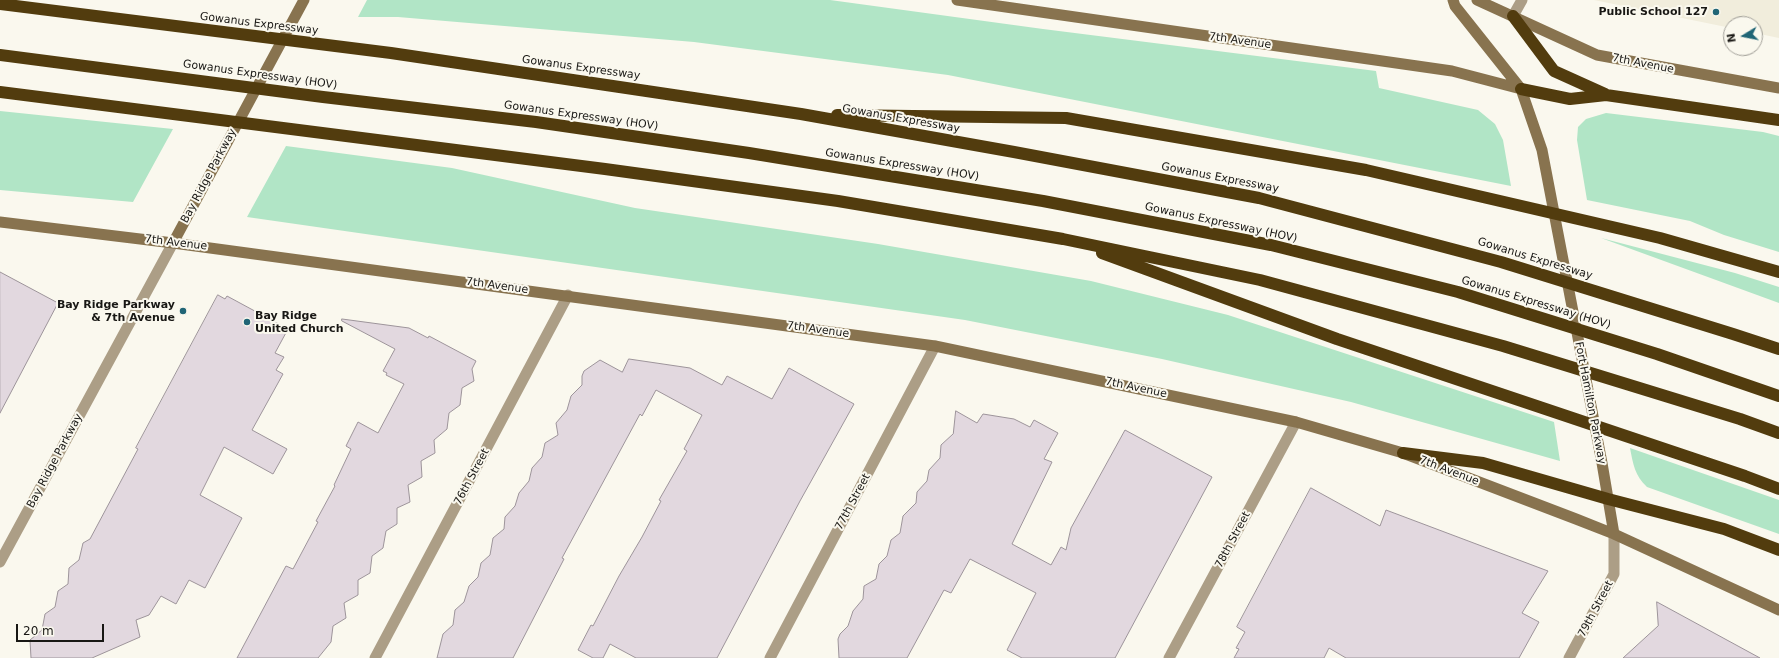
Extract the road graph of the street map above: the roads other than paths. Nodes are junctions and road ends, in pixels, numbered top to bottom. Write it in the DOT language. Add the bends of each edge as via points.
graph roads {
  1 [pos="304,0"];
  2 [pos="958,0"];
  3 [pos="1453,0"];
  4 [pos="1477,0"];
  5 [pos="1522,0"];
  6 [pos="0,4"];
  7 [pos="1513,16"];
  8 [pos="0,55"];
  9 [pos="1779,88"];
  10 [pos="1521,89"];
  11 [pos="0,92"];
  12 [pos="1606,95"];
  13 [pos="801,114"];
  14 [pos="1779,120"];
  15 [pos="0,222"];
  16 [pos="1063,239"];
  17 [pos="173,243"];
  18 [pos="1779,272"];
  19 [pos="568,295"];
  20 [pos="935,346"];
  21 [pos="1779,350"];
  22 [pos="1779,396"];
  23 [pos="1296,422"];
  24 [pos="1779,433"];
  25 [pos="1403,453"];
  26 [pos="1779,489"];
  27 [pos="1608,499"];
  28 [pos="1614,534"];
  29 [pos="1779,550"];
  30 [pos="0,562"];
  31 [pos="1779,610"];
  32 [pos="375,658"];
  33 [pos="770,658"];
  34 [pos="1169,658"];
  35 [pos="1569,658"];
  1 -- 17 [label="main road, Bay Ridge Parkway"];
  2 -- 10 [label="main road, 7th Avenue" via="1452,71"];
  3 -- 10 [label="main road, Fort Hamilton Parkway"];
  4 -- 7 [label="main road, 7th Avenue"];
  5 -- 7 [label="street"];
  6 -- 13 [label="highway, Gowanus Expressway" via="391,53"];
  7 -- 9 [label="main road, 7th Avenue" via="1597,55"];
  7 -- 12 [label="highway" via="1554,72"];
  8 -- 22 [label="highway, Gowanus Expressway (HOV)" via="536,122 749,153 1050,202 1271,246 1458,292 1657,354"];
  10 -- 12 [label="highway" via="1570,99"];
  10 -- 27 [label="main road, Fort Hamilton Parkway" via="1542,150"];
  11 -- 16 [label="highway" via="838,201"];
  12 -- 14 [label="highway"];
  13 -- 18 [label="highway" via="1066,118 1366,170 1660,238"];
  13 -- 21 [label="highway, Gowanus Expressway" via="1259,198 1501,262"];
  15 -- 17 [label="main road, 7th Avenue"];
  16 -- 24 [label="highway" via="1268,282 1502,346"];
  16 -- 26 [label="highway" via="1337,339"];
  17 -- 19 [label="main road, 7th Avenue"];
  17 -- 30 [label="street, Bay Ridge Parkway"];
  19 -- 20 [label="main road, 7th Avenue"];
  19 -- 32 [label="street, 76th Street"];
  20 -- 23 [label="main road, 7th Avenue"];
  20 -- 33 [label="street, 77th Street"];
  23 -- 25 [label="main road, 7th Avenue"];
  23 -- 34 [label="street, 78th Street"];
  25 -- 27 [label="highway" via="1483,463"];
  25 -- 28 [label="main road, 7th Avenue"];
  27 -- 28 [label="main road, Fort Hamilton Parkway"];
  27 -- 29 [label="highway" via="1724,529"];
  28 -- 31 [label="main road"];
  28 -- 35 [label="street, 79th Street" via="1614,574"];
}
